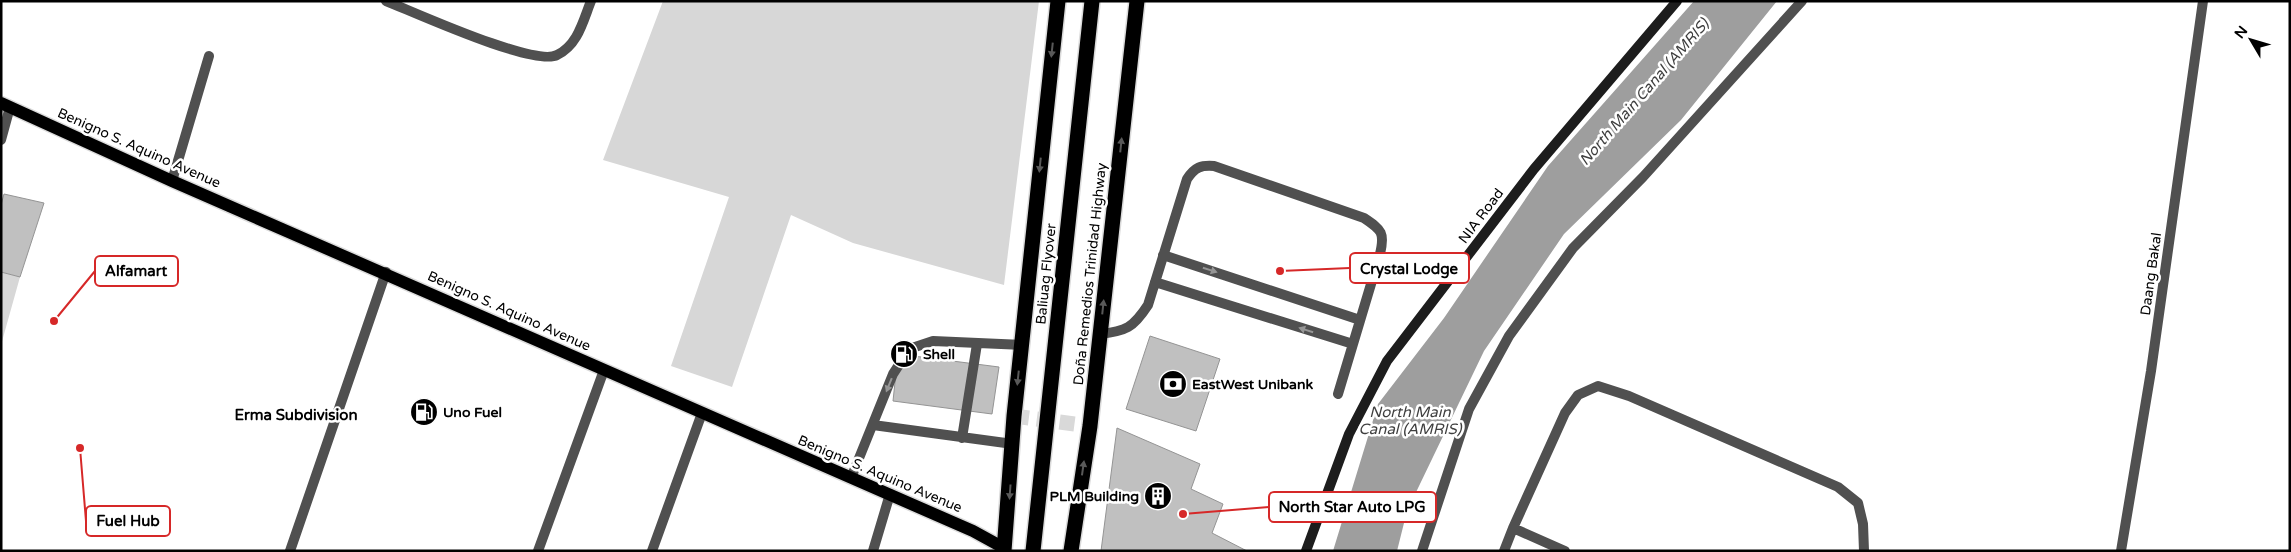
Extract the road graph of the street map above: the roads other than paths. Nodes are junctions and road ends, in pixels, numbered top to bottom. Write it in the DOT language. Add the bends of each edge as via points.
graph roads {
  1 [pos="386,1"];
  2 [pos="591,1"];
  3 [pos="1058,1"];
  4 [pos="1092,1"];
  5 [pos="1137,1"];
  6 [pos="1676,1"];
  7 [pos="1802,1"];
  8 [pos="2203,1"];
  9 [pos="209,56"];
  10 [pos="6,105"];
  11 [pos="1,140"];
  12 [pos="172,180"];
  13 [pos="1164,255"];
  14 [pos="386,272"];
  15 [pos="1155,282"];
  16 [pos="1360,320"];
  17 [pos="1100,334"];
  18 [pos="977,344"];
  19 [pos="1353,344"];
  20 [pos="1022,345"];
  21 [pos="604,370"];
  22 [pos="1338,394"];
  23 [pos="702,413"];
  24 [pos="873,425"];
  25 [pos="962,438"];
  26 [pos="1013,444"];
  27 [pos="851,478"];
  28 [pos="890,494"];
  29 [pos="1513,528"];
  30 [pos="1004,549"];
  31 [pos="290,551"];
  32 [pos="538,551"];
  33 [pos="652,551"];
  34 [pos="874,551"];
  35 [pos="1033,551"];
  36 [pos="1071,551"];
  37 [pos="1306,551"];
  38 [pos="1422,551"];
  39 [pos="1504,551"];
  40 [pos="1565,551"];
  41 [pos="1864,551"];
  42 [pos="2121,551"];
  1 -- 2 [label="street" via="494,44 530,55 556,56 570,46"];
  3 -- 20 [label="highway, one-way"];
  4 -- 35 [label="highway, Baliuag Flyover, bridge"];
  17 -- 5 [label="highway, Doña Remedios Trinidad Highway, one-way"];
  6 -- 37 [label="street, NIA Road" via="1534,169 1387,361 1349,434"];
  7 -- 38 [label="street" via="1643,177 1573,248 1509,336 1469,409"];
  8 -- 42 [label="street, Daang Bakal" via="2151,371"];
  9 -- 12 [label="street"];
  10 -- 11 [label="street"];
  10 -- 12 [label="main road, Benigno S. Aquino Avenue"];
  12 -- 14 [label="main road, Benigno S. Aquino Avenue"];
  13 -- 15 [label="street"];
  13 -- 16 [label="street, one-way"];
  13 -- 16 [label="street" via="1187,179 1193,170 1203,165 1214,166 1364,218 1376,226 1383,240"];
  14 -- 21 [label="main road, Benigno S. Aquino Avenue"];
  14 -- 31 [label="street"];
  15 -- 17 [label="street" via="1148,305 1131,327 1121,332"];
  19 -- 15 [label="street, one-way"];
  16 -- 19 [label="street"];
  36 -- 17 [label="highway, Doña Remedios Trinidad Highway, one-way"];
  18 -- 20 [label="street"];
  18 -- 24 [label="street, one-way" via="933,341 906,354 893,374"];
  18 -- 25 [label="street"];
  19 -- 22 [label="street"];
  20 -- 26 [label="highway, one-way"];
  21 -- 23 [label="main road, Benigno S. Aquino Avenue"];
  21 -- 32 [label="street"];
  23 -- 27 [label="main road, Benigno S. Aquino Avenue"];
  23 -- 33 [label="street"];
  24 -- 25 [label="street"];
  24 -- 27 [label="street"];
  25 -- 26 [label="street"];
  26 -- 30 [label="highway, one-way"];
  27 -- 28 [label="main road, Benigno S. Aquino Avenue"];
  28 -- 30 [label="main road, Benigno S. Aquino Avenue" via="973,531"];
  28 -- 34 [label="street"];
  29 -- 39 [label="street"];
  29 -- 40 [label="street"];
  29 -- 41 [label="street" via="1565,413 1578,395 1598,386 1629,396 1838,487 1858,503"];
}
